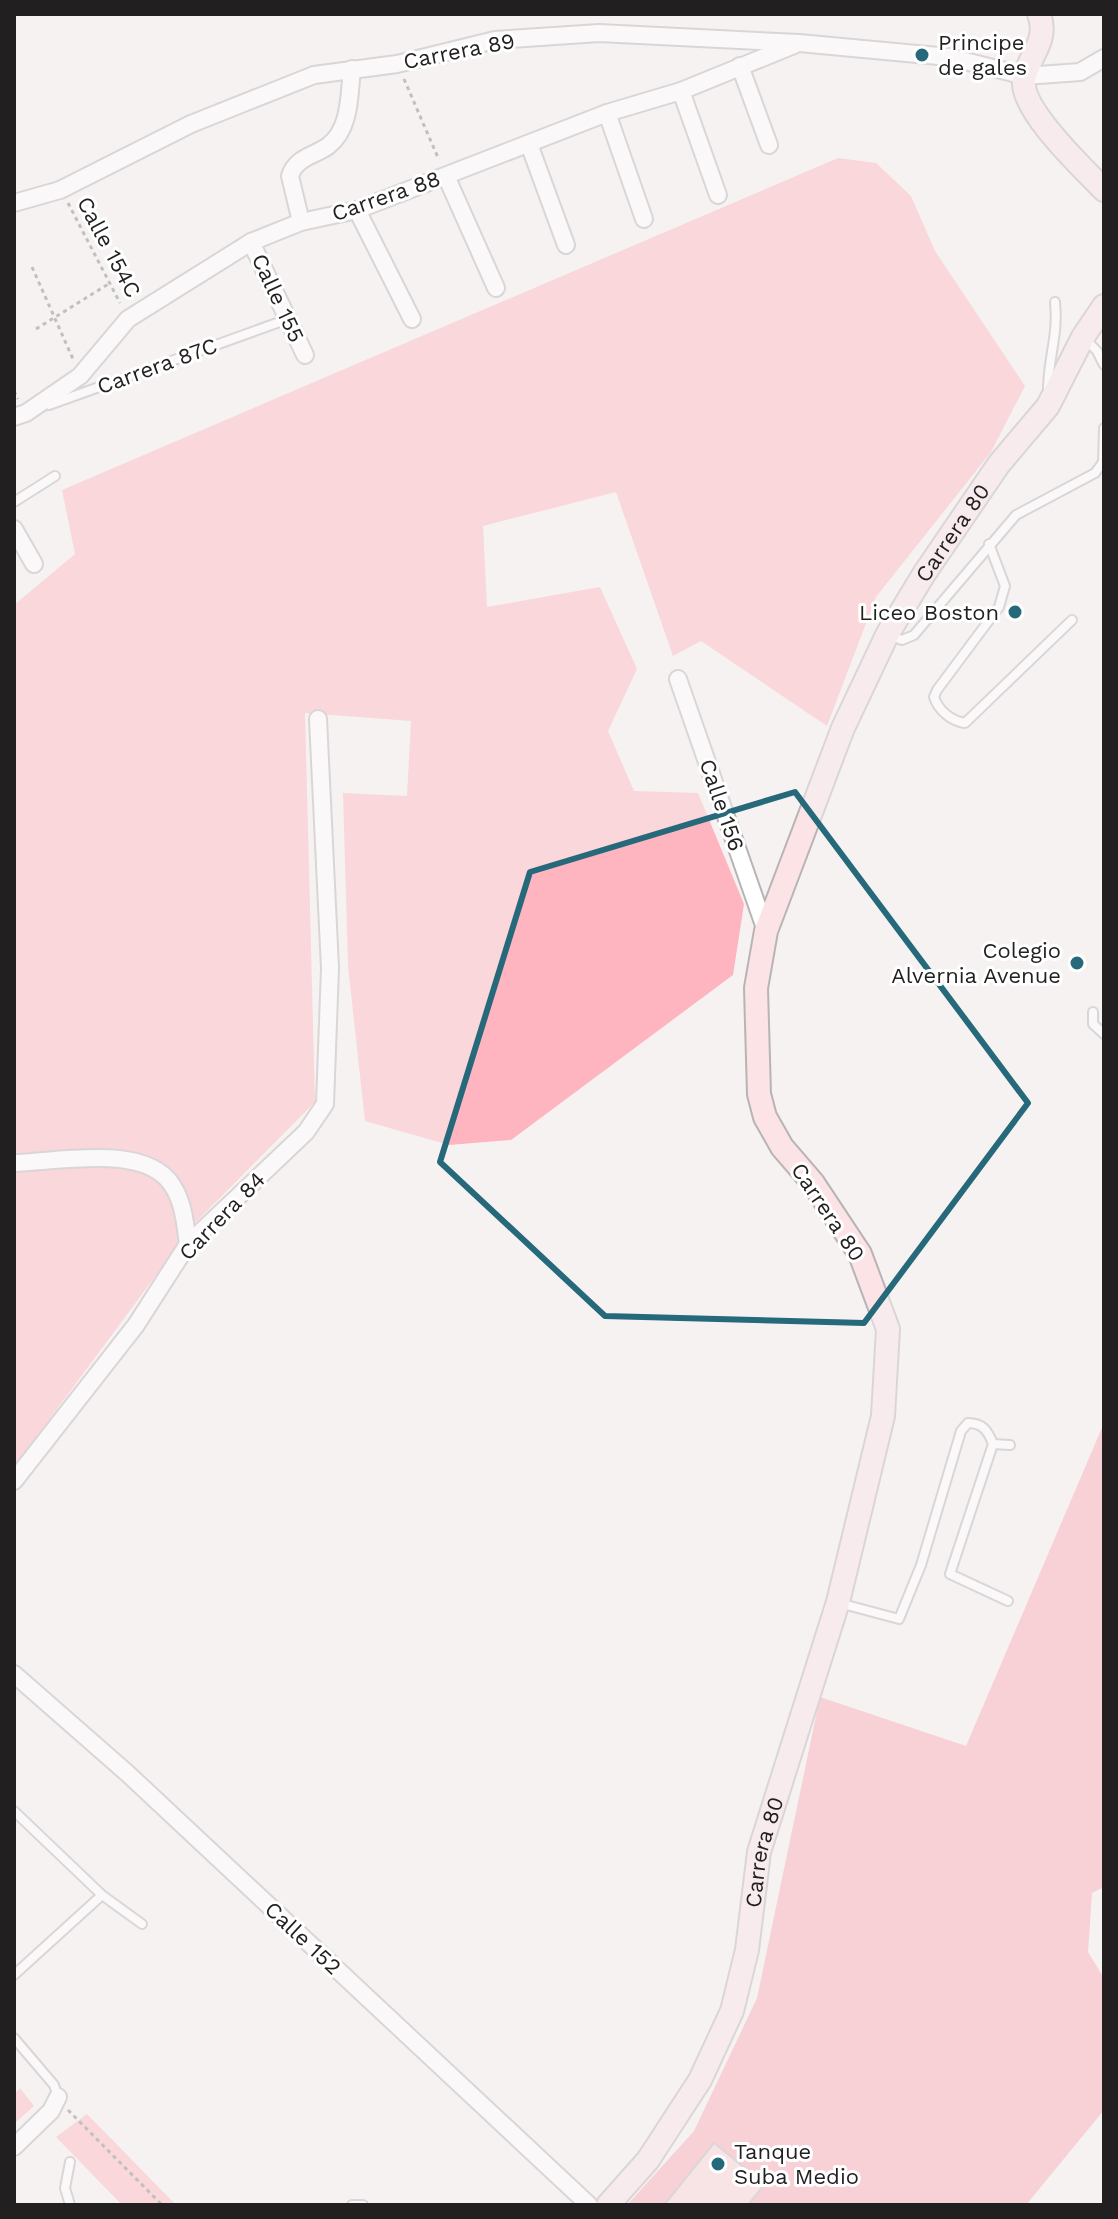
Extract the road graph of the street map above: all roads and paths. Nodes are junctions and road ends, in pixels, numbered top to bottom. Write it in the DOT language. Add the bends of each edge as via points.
graph roads {
  1 [pos="1039,14"];
  2 [pos="799,43"];
  3 [pos="1104,58"];
  4 [pos="397,64"];
  5 [pos="740,66"];
  6 [pos="352,69"];
  7 [pos="1025,76"];
  8 [pos="681,91"];
  9 [pos="607,113"];
  10 [pos="529,144"];
  11 [pos="769,145"];
  12 [pos="446,176"];
  13 [pos="60,190"];
  14 [pos="1104,190"];
  15 [pos="718,195"];
  16 [pos="14,203"];
  17 [pos="357,210"];
  18 [pos="644,219"];
  19 [pos="301,222"];
  20 [pos="251,242"];
  21 [pos="566,245"];
  22 [pos="32,267"];
  23 [pos="110,283"];
  24 [pos="496,288"];
  25 [pos="1055,302"];
  26 [pos="1104,306"];
  27 [pos="55,317"];
  28 [pos="128,319"];
  29 [pos="288,319"];
  30 [pos="412,319"];
  31 [pos="36,329"];
  32 [pos="1083,337"];
  33 [pos="305,355"];
  34 [pos="1104,365"];
  35 [pos="80,376"];
  36 [pos="1048,406"];
  37 [pos="20,415"];
  38 [pos="1104,428"];
  39 [pos="1103,462"];
  40 [pos="55,476"];
  41 [pos="14,502"];
  42 [pos="14,529"];
  43 [pos="989,544"];
  44 [pos="34,564"];
  45 [pos="1072,620"];
  46 [pos="887,635"];
  47 [pos="678,679"];
  48 [pos="318,719"];
  49 [pos="766,931"];
  50 [pos="1093,1012"];
  51 [pos="1104,1034"];
  52 [pos="14,1163"];
  53 [pos="188,1244"];
  54 [pos="993,1444"];
  55 [pos="1010,1445"];
  56 [pos="14,1481"];
  57 [pos="1008,1601"];
  58 [pos="838,1602"];
  59 [pos="14,1674"];
  60 [pos="14,1811"];
  61 [pos="102,1895"];
  62 [pos="142,1924"];
  63 [pos="14,1975"];
  64 [pos="14,2038"];
  65 [pos="58,2097"];
  66 [pos="14,2147"];
  67 [pos="70,2162"];
  68 [pos="70,2205"];
  69 [pos="162,2205"];
  70 [pos="352,2205"];
  71 [pos="363,2205"];
  72 [pos="589,2205"];
  73 [pos="608,2205"];
  1 -- 7 [label="street" via="1042,37"];
  2 -- 4 [label="street, Carrera 89" via="599,33 495,40"];
  2 -- 5 [label="street, Carrera 88"];
  2 -- 7 [label="street, Carrera 89" via="949,57"];
  3 -- 7 [label="street, Carrera 89" via="1080,72"];
  4 -- 6 [label="street, Carrera 89"];
  4 -- 12 [label="path"];
  5 -- 8 [label="street, Carrera 88"];
  5 -- 11 [label="street"];
  6 -- 13 [label="street, Carrera 89" via="314,75 191,124"];
  6 -- 19 [label="street" via="346,119 339,132 330,145 299,161 290,176"];
  7 -- 14 [label="street" via="1025,91 1043,122"];
  8 -- 9 [label="street, Carrera 88"];
  8 -- 15 [label="street"];
  9 -- 10 [label="street, Carrera 88"];
  9 -- 18 [label="street"];
  10 -- 12 [label="street, Carrera 88"];
  10 -- 21 [label="street"];
  12 -- 17 [label="street, Carrera 88"];
  12 -- 24 [label="street"];
  13 -- 16 [label="street, Carrera 89"];
  13 -- 23 [label="path, Calle 154C"];
  17 -- 19 [label="street, Carrera 88"];
  17 -- 30 [label="street"];
  19 -- 20 [label="street, Carrera 88"];
  20 -- 28 [label="street, Carrera 88"];
  20 -- 29 [label="street, Calle 155"];
  22 -- 27 [label="path"];
  23 -- 27 [label="path"];
  23 -- 28 [label="path, Calle 154C"];
  25 -- 36 [label="lane" via="1058,327 1048,368"];
  26 -- 32 [label="street, Carrera 80"];
  27 -- 31 [label="path"];
  27 -- 35 [label="path"];
  28 -- 35 [label="street, Carrera 88"];
  29 -- 33 [label="street, Calle 155"];
  29 -- 37 [label="lane, Carrera 87C"];
  32 -- 34 [label="lane"];
  32 -- 36 [label="street, Carrera 80"];
  35 -- 37 [label="street, Carrera 88"];
  36 -- 46 [label="street, Carrera 80" via="999,464"];
  38 -- 39 [label="lane"];
  39 -- 43 [label="lane" via="1077,485 1016,515"];
  40 -- 41 [label="lane"];
  42 -- 44 [label="street"];
  43 -- 45 [label="lane" via="1005,586 999,607 937,690 937,706 965,723"];
  43 -- 46 [label="lane" via="914,635 902,640"];
  46 -- 49 [label="street, Carrera 80" via="843,728"];
  47 -- 49 [label="street, Calle 156"];
  48 -- 53 [label="street, Carrera 84" via="330,968 325,1104 318,1119"];
  49 -- 58 [label="street, Carrera 80" via="756,988 759,1094 765,1117 860,1254 888,1329 883,1416"];
  50 -- 51 [label="lane" via="1093,1024"];
  52 -- 53 [label="street" via="117,1158 157,1169 182,1205"];
  53 -- 56 [label="street, Carrera 84" via="136,1325"];
  54 -- 55 [label="lane"];
  54 -- 57 [label="lane" via="950,1574"];
  54 -- 58 [label="lane" via="988,1430 978,1423 968,1423 961,1431 899,1619"];
  58 -- 73 [label="street, Carrera 80" via="759,1852 747,1950 732,2011 700,2080 648,2160"];
  59 -- 72 [label="street, Calle 152"];
  60 -- 61 [label="lane"];
  61 -- 62 [label="lane"];
  61 -- 63 [label="lane"];
  64 -- 65 [label="lane"];
  65 -- 66 [label="street"];
  65 -- 69 [label="path"];
  67 -- 68 [label="lane" via="65,2188"];
  70 -- 71 [label="lane"];
}
